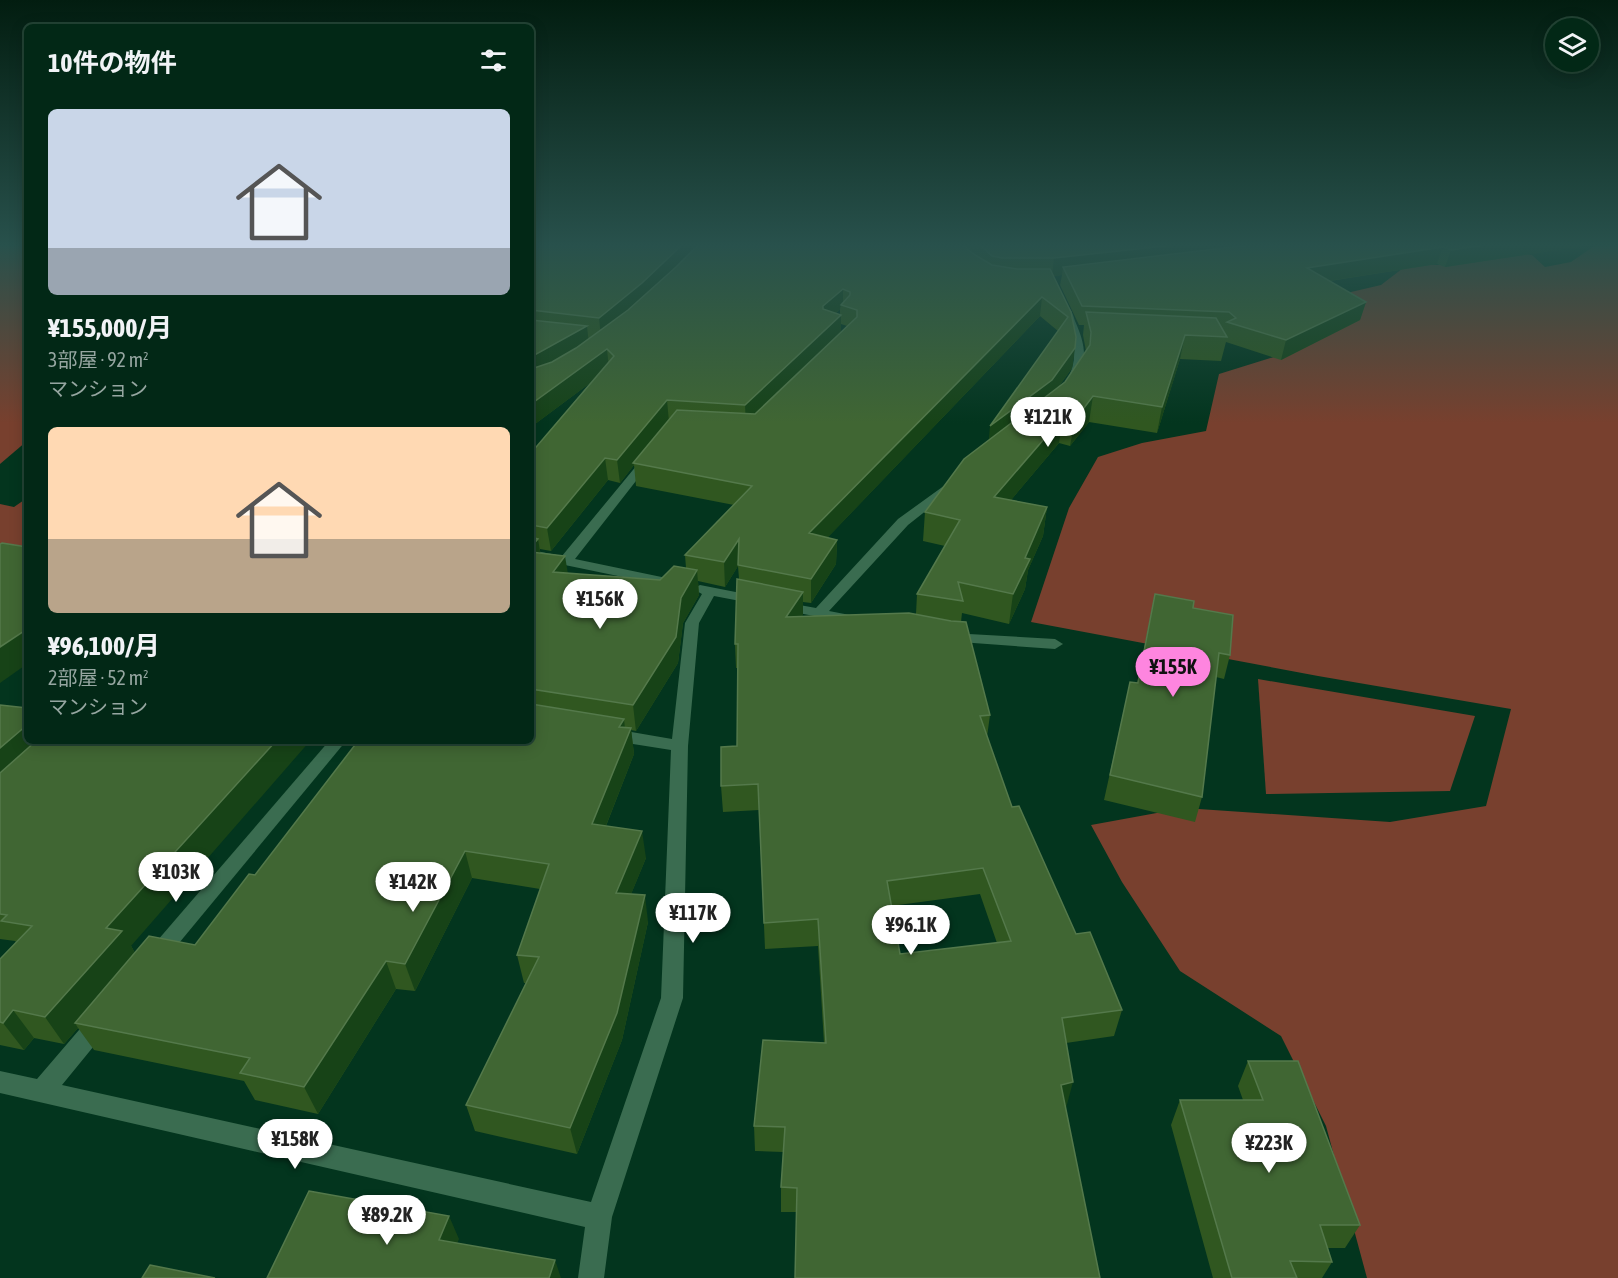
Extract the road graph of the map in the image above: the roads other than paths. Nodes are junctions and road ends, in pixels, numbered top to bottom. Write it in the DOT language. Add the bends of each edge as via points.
graph roads {
  1 [pos="1063,304"];
  2 [pos="1067,386"];
  3 [pos="653,452"];
  4 [pos="959,479"];
  5 [pos="534,555"];
  6 [pos="565,562"];
  7 [pos="710,591"];
  8 [pos="819,613"];
  9 [pos="862,621"];
  10 [pos="938,636"];
  11 [pos="1055,644"];
  12 [pos="600,733"];
  13 [pos="335,744"];
  14 [pos="680,746"];
  15 [pos="148,965"];
  16 [pos="111,1010"];
  17 [pos="0,1082"];
  18 [pos="43,1090"];
  19 [pos="600,1217"];
  20 [pos="591,1278"];
  1 -- 2 [label="street" via="1081,330 1079,369"];
  3 -- 6 [label="street"];
  4 -- 8 [label="street" via="903,522"];
  5 -- 6 [label="street"];
  6 -- 7 [label="street"];
  7 -- 8 [label="street"];
  7 -- 14 [label="street" via="692,623"];
  8 -- 9 [label="street"];
  10 -- 11 [label="street"];
  12 -- 14 [label="street"];
  13 -- 15 [label="street"];
  14 -- 19 [label="street" via="672,998"];
  16 -- 18 [label="street"];
  17 -- 18 [label="street"];
  18 -- 19 [label="street"];
  19 -- 20 [label="street"];
}
